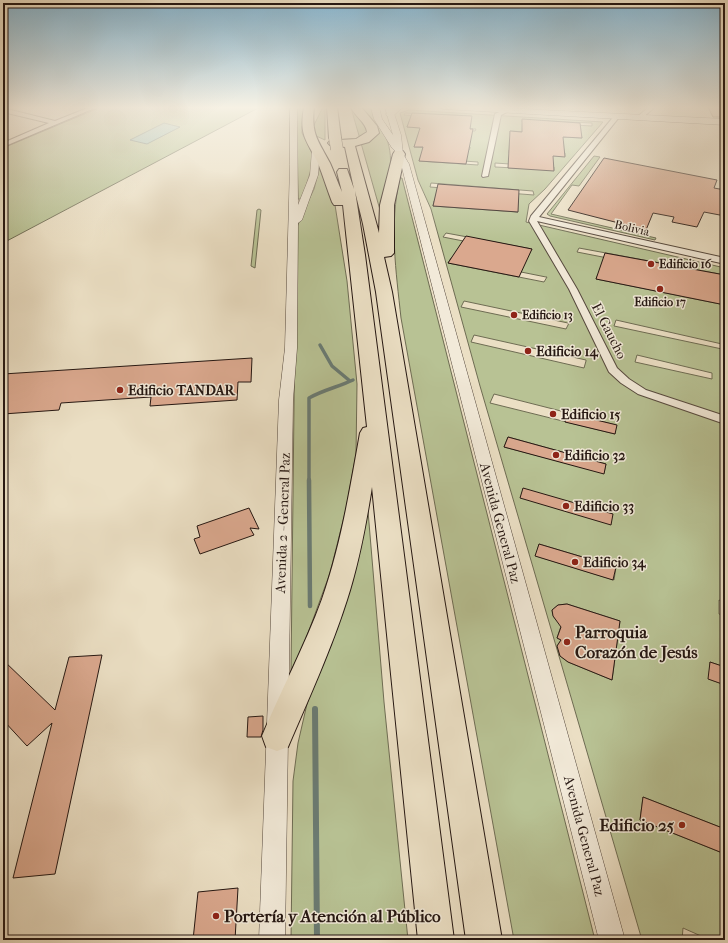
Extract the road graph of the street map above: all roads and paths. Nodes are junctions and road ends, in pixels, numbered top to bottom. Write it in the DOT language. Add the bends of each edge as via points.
graph roads {
  1 [pos="293,151"];
  2 [pos="316,151"];
  3 [pos="344,151"];
  4 [pos="346,151"];
  5 [pos="398,151"];
  6 [pos="490,151"];
  7 [pos="589,151"];
  8 [pos="485,176"];
  9 [pos="534,218"];
  10 [pos="293,231"];
  11 [pos="355,242"];
  12 [pos="725,261"];
  13 [pos="384,292"];
  14 [pos="374,408"];
  15 [pos="725,420"];
  16 [pos="277,736"];
  17 [pos="272,940"];
  18 [pos="436,940"];
  19 [pos="484,940"];
  20 [pos="612,940"];
  1 -- 10 [label="street, Avenida 2 - General Paz"];
  2 -- 10 [label="street" via="313,180"];
  2 -- 11 [label="highway" via="324,164"];
  3 -- 11 [label="highway"];
  4 -- 13 [label="highway" via="370,224"];
  5 -- 13 [label="highway" via="387,205"];
  5 -- 20 [label="street, Avenida General Paz" via="405,164"];
  6 -- 8 [label="street"];
  7 -- 9 [label="street"];
  9 -- 12 [label="street, Bolivia"];
  9 -- 15 [label="street, El Gaucho" via="536,227 573,289 612,370 642,392"];
  10 -- 16 [label="street, Avenida 2 - General Paz"];
  11 -- 14 [label="highway"];
  13 -- 19 [label="highway"];
  14 -- 16 [label="highway" via="351,540 341,579 313,654"];
  14 -- 18 [label="highway"];
  16 -- 17 [label="street, Avenida 2 - General Paz"];
}
